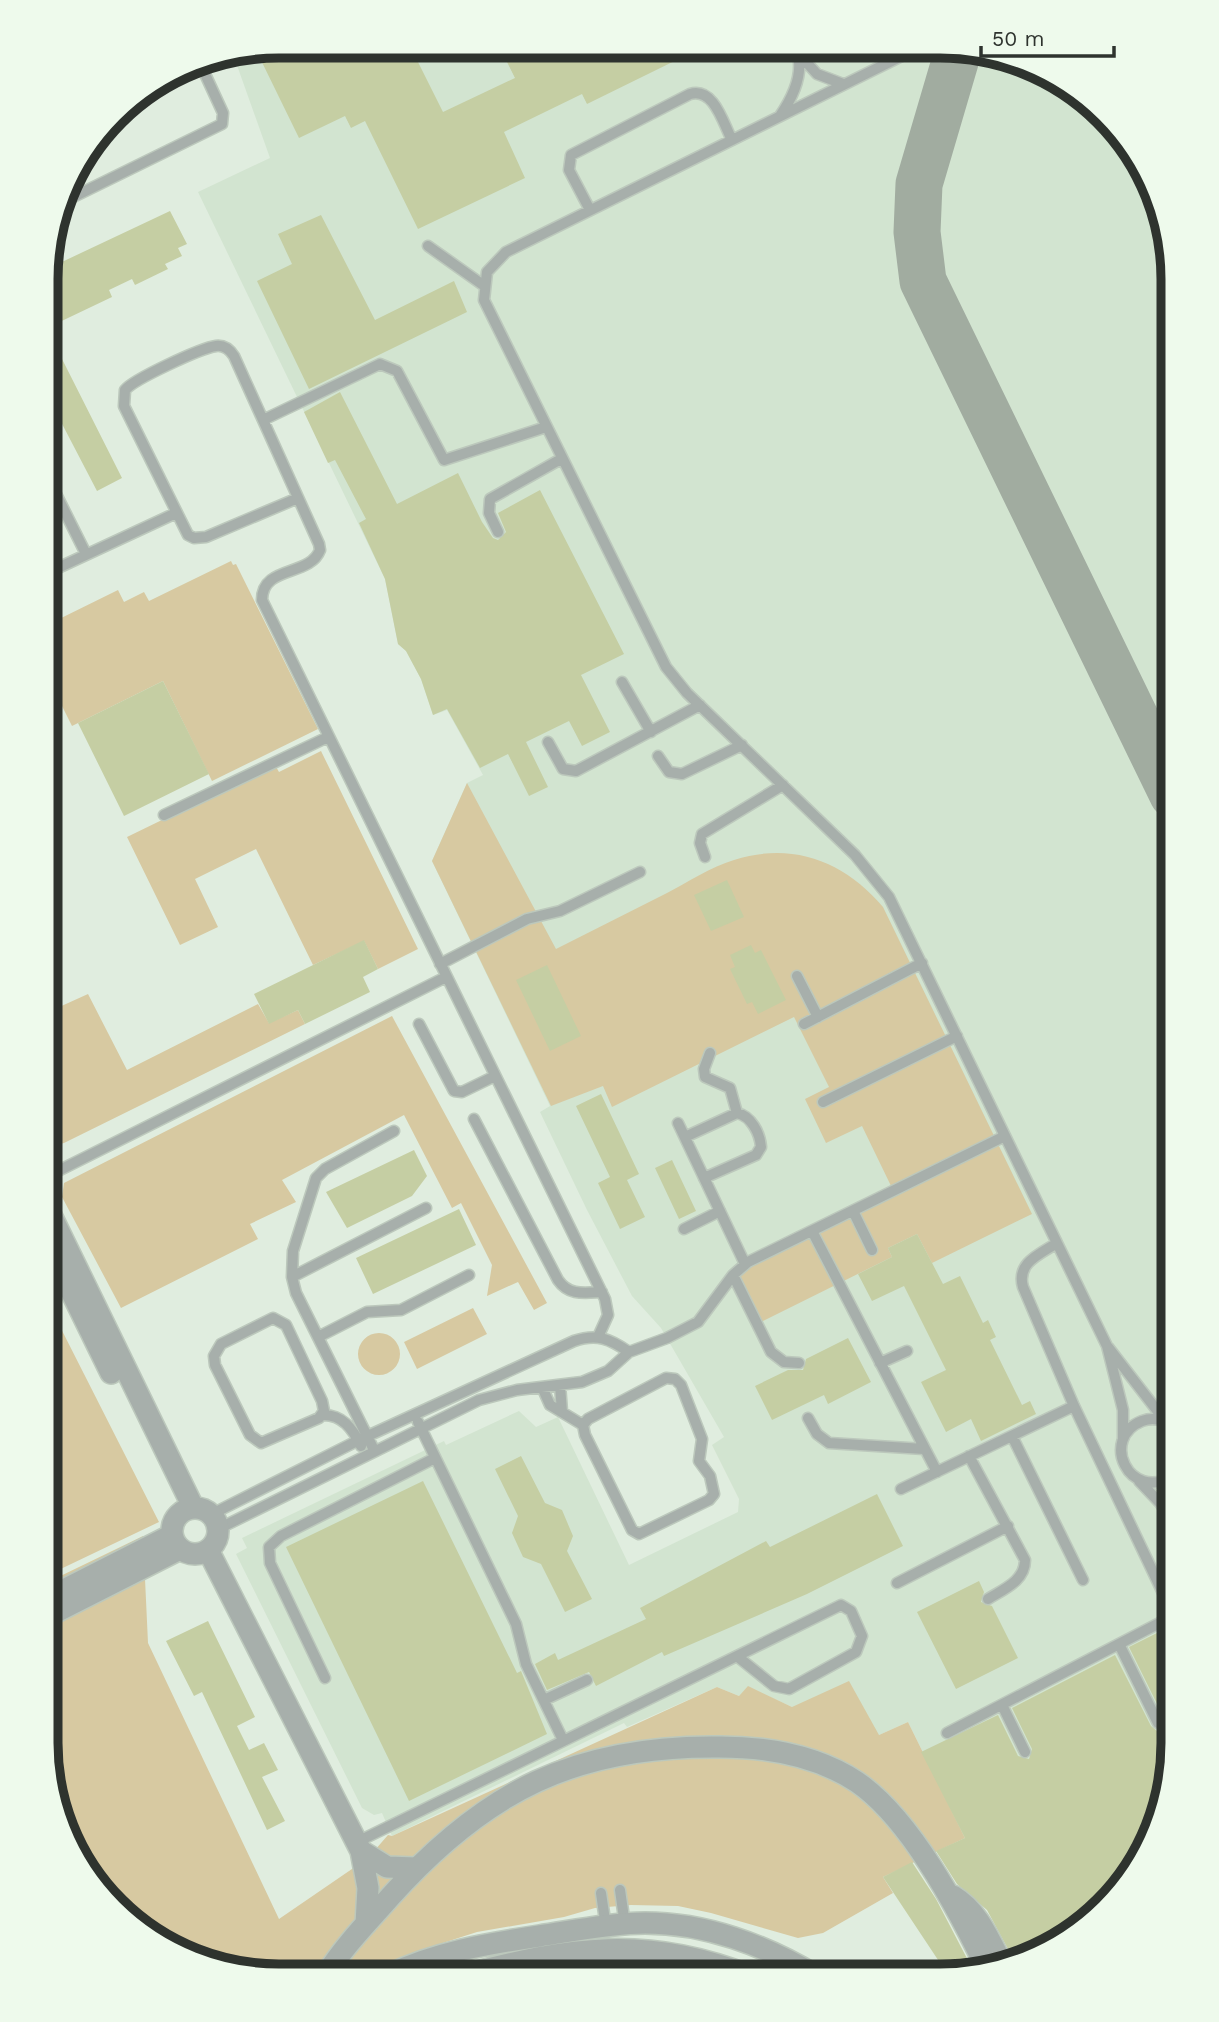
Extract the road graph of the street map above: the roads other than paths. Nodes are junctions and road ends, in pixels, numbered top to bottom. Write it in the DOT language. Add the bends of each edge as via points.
graph roads {
  1 [pos="797,58"];
  2 [pos="804,58"];
  3 [pos="897,58"];
  4 [pos="204,71"];
  5 [pos="843,84"];
  6 [pos="779,117"];
  7 [pos="732,140"];
  8 [pos="74,197"];
  9 [pos="590,210"];
  10 [pos="428,246"];
  11 [pos="483,285"];
  12 [pos="263,420"];
  13 [pos="546,428"];
  14 [pos="561,459"];
  15 [pos="58,498"];
  16 [pos="298,498"];
  17 [pos="176,513"];
  18 [pos="498,532"];
  19 [pos="86,554"];
  20 [pos="58,568"];
  21 [pos="622,682"];
  22 [pos="701,705"];
  23 [pos="651,732"];
  24 [pos="328,737"];
  25 [pos="548,742"];
  26 [pos="742,745"];
  27 [pos="658,756"];
  28 [pos="783,785"];
  29 [pos="164,815"];
  30 [pos="705,857"];
  31 [pos="640,872"];
  32 [pos="922,963"];
  33 [pos="440,964"];
  34 [pos="797,976"];
  35 [pos="446,977"];
  36 [pos="818,1017"];
  37 [pos="419,1024"];
  38 [pos="804,1024"];
  39 [pos="957,1036"];
  40 [pos="710,1053"];
  41 [pos="495,1076"];
  42 [pos="823,1102"];
  43 [pos="737,1112"];
  44 [pos="474,1119"];
  45 [pos="678,1123"];
  46 [pos="394,1131"];
  47 [pos="1005,1136"];
  48 [pos="685,1137"];
  49 [pos="58,1171"];
  50 [pos="704,1178"];
  51 [pos="426,1208"];
  52 [pos="720,1211"];
  53 [pos="853,1211"];
  54 [pos="58,1229"];
  55 [pos="684,1229"];
  56 [pos="812,1231"];
  57 [pos="1057,1243"];
  58 [pos="872,1250"];
  59 [pos="58,1261"];
  60 [pos="744,1264"];
  61 [pos="469,1275"];
  62 [pos="733,1275"];
  63 [pos="292,1277"];
  64 [pos="602,1292"];
  65 [pos="318,1336"];
  66 [pos="598,1337"];
  67 [pos="1107,1346"];
  68 [pos="907,1351"];
  69 [pos="629,1352"];
  70 [pos="799,1363"];
  71 [pos="880,1363"];
  72 [pos="560,1385"];
  73 [pos="542,1387"];
  74 [pos="1074,1406"];
  75 [pos="562,1412"];
  76 [pos="1161,1412"];
  77 [pos="414,1414"];
  78 [pos="322,1415"];
  79 [pos="808,1418"];
  80 [pos="1161,1423"];
  81 [pos="583,1425"];
  82 [pos="421,1427"];
  83 [pos="1012,1436"];
  84 [pos="363,1438"];
  85 [pos="1123,1439"];
  86 [pos="925,1449"];
  87 [pos="370,1452"];
  88 [pos="969,1456"];
  89 [pos="435,1458"];
  90 [pos="937,1472"];
  91 [pos="1137,1479"];
  92 [pos="1161,1482"];
  93 [pos="901,1489"];
  94 [pos="1161,1504"];
  95 [pos="201,1516"];
  96 [pos="1008,1526"];
  97 [pos="176,1542"];
  98 [pos="208,1550"];
  99 [pos="1083,1580"];
  100 [pos="897,1583"];
  101 [pos="1161,1590"];
  102 [pos="58,1594"];
  103 [pos="988,1600"];
  104 [pos="58,1610"];
  105 [pos="1161,1621"];
  106 [pos="1119,1644"];
  107 [pos="738,1657"];
  108 [pos="325,1678"];
  109 [pos="587,1680"];
  110 [pos="544,1700"];
  111 [pos="1002,1704"];
  112 [pos="1158,1723"];
  113 [pos="947,1733"];
  114 [pos="564,1741"];
  115 [pos="1025,1752"];
  116 [pos="359,1847"];
  117 [pos="416,1868"];
  118 [pos="943,1889"];
  119 [pos="620,1890"];
  120 [pos="601,1893"];
  121 [pos="366,1924"];
  122 [pos="634,1931"];
  123 [pos="682,1954"];
  124 [pos="998,1957"];
  125 [pos="982,1960"];
  126 [pos="335,1964"];
  127 [pos="420,1964"];
  128 [pos="543,1964"];
  129 [pos="654,1964"];
  130 [pos="713,1964"];
  131 [pos="768,1964"];
  132 [pos="794,1964"];
  1 -- 6 [label="lane" via="796,87"];
  2 -- 5 [label="lane" via="817,74"];
  3 -- 5 [label="lane"];
  4 -- 8 [label="lane" via="223,113 222,124"];
  5 -- 6 [label="lane"];
  6 -- 7 [label="lane"];
  7 -- 9 [label="lane"];
  7 -- 9 [label="lane" via="708,96 690,94 571,155 569,170"];
  9 -- 11 [label="lane" via="506,252 487,272"];
  10 -- 11 [label="lane"];
  11 -- 13 [label="lane" via="489,312"];
  12 -- 13 [label="lane" via="380,364 397,371 444,460"];
  12 -- 16 [label="lane"];
  12 -- 17 [label="lane" via="234,356 223,346 130,384 124,406"];
  13 -- 14 [label="lane"];
  14 -- 18 [label="lane" via="490,499 489,513"];
  14 -- 22 [label="lane" via="656,652 676,681"];
  15 -- 19 [label="lane"];
  16 -- 17 [label="lane" via="200,539 188,535"];
  16 -- 24 [label="lane" via="319,544 318,555 269,580 262,600"];
  17 -- 19 [label="lane"];
  19 -- 20 [label="lane"];
  21 -- 23 [label="lane"];
  22 -- 23 [label="lane"];
  22 -- 26 [label="lane"];
  23 -- 25 [label="lane" via="572,772 561,766"];
  24 -- 29 [label="lane"];
  24 -- 33 [label="lane"];
  26 -- 27 [label="lane" via="682,774 668,772"];
  26 -- 28 [label="lane"];
  28 -- 30 [label="lane" via="702,834"];
  28 -- 32 [label="lane" via="879,882"];
  31 -- 33 [label="lane" via="560,911 527,919"];
  32 -- 36 [label="lane"];
  32 -- 39 [label="lane"];
  33 -- 35 [label="lane"];
  34 -- 36 [label="lane"];
  35 -- 41 [label="lane"];
  35 -- 49 [label="lane"];
  36 -- 38 [label="lane"];
  37 -- 41 [label="lane" via="454,1091 462,1092"];
  39 -- 42 [label="lane"];
  39 -- 47 [label="lane"];
  40 -- 43 [label="lane" via="705,1077 730,1088"];
  41 -- 64 [label="lane"];
  43 -- 48 [label="lane"];
  43 -- 50 [label="lane" via="749,1119 761,1142 759,1151"];
  44 -- 64 [label="lane" via="562,1287 577,1293"];
  45 -- 48 [label="lane"];
  46 -- 63 [label="lane" via="316,1178 293,1251"];
  47 -- 53 [label="lane"];
  47 -- 57 [label="lane"];
  48 -- 50 [label="lane"];
  50 -- 52 [label="lane"];
  51 -- 63 [label="lane"];
  52 -- 55 [label="lane"];
  52 -- 60 [label="lane"];
  53 -- 56 [label="lane"];
  53 -- 58 [label="lane"];
  54 -- 95 [label="street"];
  56 -- 60 [label="lane"];
  56 -- 71 [label="lane"];
  57 -- 67 [label="lane"];
  57 -- 74 [label="lane" via="1026,1264 1021,1280"];
  59 -- 95 [label="street"];
  60 -- 62 [label="lane"];
  61 -- 65 [label="lane" via="401,1310 367,1311"];
  62 -- 69 [label="lane" via="698,1322"];
  62 -- 70 [label="lane" via="771,1352 785,1362"];
  63 -- 65 [label="lane"];
  64 -- 66 [label="lane" via="608,1315"];
  65 -- 84 [label="lane"];
  66 -- 69 [label="lane"];
  66 -- 77 [label="lane" via="574,1341"];
  67 -- 76 [label="lane"];
  67 -- 85 [label="lane" via="1123,1409"];
  68 -- 71 [label="lane"];
  69 -- 72 [label="lane" via="595,1378"];
  71 -- 86 [label="lane"];
  72 -- 73 [label="lane"];
  72 -- 75 [label="lane"];
  73 -- 75 [label="lane" via="550,1405"];
  73 -- 82 [label="lane" via="479,1400"];
  74 -- 83 [label="lane"];
  74 -- 101 [label="lane"];
  75 -- 81 [label="lane"];
  77 -- 82 [label="lane"];
  77 -- 84 [label="lane"];
  78 -- 78 [label="lane" via="322,1401 283,1321 269,1320 218,1347 215,1365 256,1441 265,1443"];
  78 -- 84 [label="lane" via="344,1420"];
  79 -- 86 [label="lane" via="829,1443"];
  80 -- 85 [label="lane" via="1141,1422"];
  81 -- 81 [label="lane" via="663,1380 675,1379 702,1439 699,1461 710,1476 713,1497 646,1532 635,1532"];
  82 -- 87 [label="lane"];
  82 -- 89 [label="lane"];
  83 -- 88 [label="lane"];
  83 -- 99 [label="lane"];
  84 -- 87 [label="lane"];
  84 -- 95 [label="lane"];
  85 -- 91 [label="lane" via="1122,1457"];
  86 -- 90 [label="lane"];
  87 -- 95 [label="lane"];
  88 -- 90 [label="lane"];
  88 -- 96 [label="lane"];
  89 -- 108 [label="lane" via="281,1536 269,1547 270,1563"];
  89 -- 110 [label="lane" via="516,1624 526,1664"];
  90 -- 93 [label="lane"];
  91 -- 92 [label="lane"];
  91 -- 94 [label="lane"];
  95 -- 97 [label="street" via="175,1519"];
  95 -- 98 [label="street" via="217,1537"];
  96 -- 100 [label="lane"];
  96 -- 103 [label="lane" via="1025,1568 1017,1581"];
  97 -- 98 [label="street" via="194,1554"];
  97 -- 102 [label="street"];
  97 -- 104 [label="street"];
  98 -- 116 [label="street"];
  105 -- 106 [label="lane"];
  106 -- 111 [label="lane"];
  106 -- 112 [label="lane"];
  107 -- 107 [label="lane" via="774,1686 789,1689 856,1652 862,1636 851,1611 841,1605"];
  107 -- 114 [label="lane"];
  109 -- 110 [label="lane"];
  110 -- 114 [label="lane"];
  111 -- 113 [label="lane"];
  111 -- 115 [label="lane"];
  114 -- 116 [label="lane"];
  116 -- 117 [label="street" via="387,1867"];
  116 -- 121 [label="street" via="368,1888"];
  117 -- 118 [label="street" via="479,1813 556,1773 608,1757 683,1746 769,1749 829,1766 881,1801 902,1824"];
  117 -- 121 [label="street"];
  118 -- 124 [label="street" via="970,1909"];
  118 -- 125 [label="street"];
  119 -- 122 [label="lane"];
  120 -- 122 [label="lane"];
  121 -- 126 [label="street"];
  122 -- 123 [label="street"];
  122 -- 127 [label="street" via="463,1949"];
  122 -- 128 [label="street"];
  122 -- 131 [label="street" via="720,1944"];
  122 -- 132 [label="street" via="693,1928 739,1939"];
  123 -- 129 [label="lane"];
  123 -- 130 [label="street"];
}
